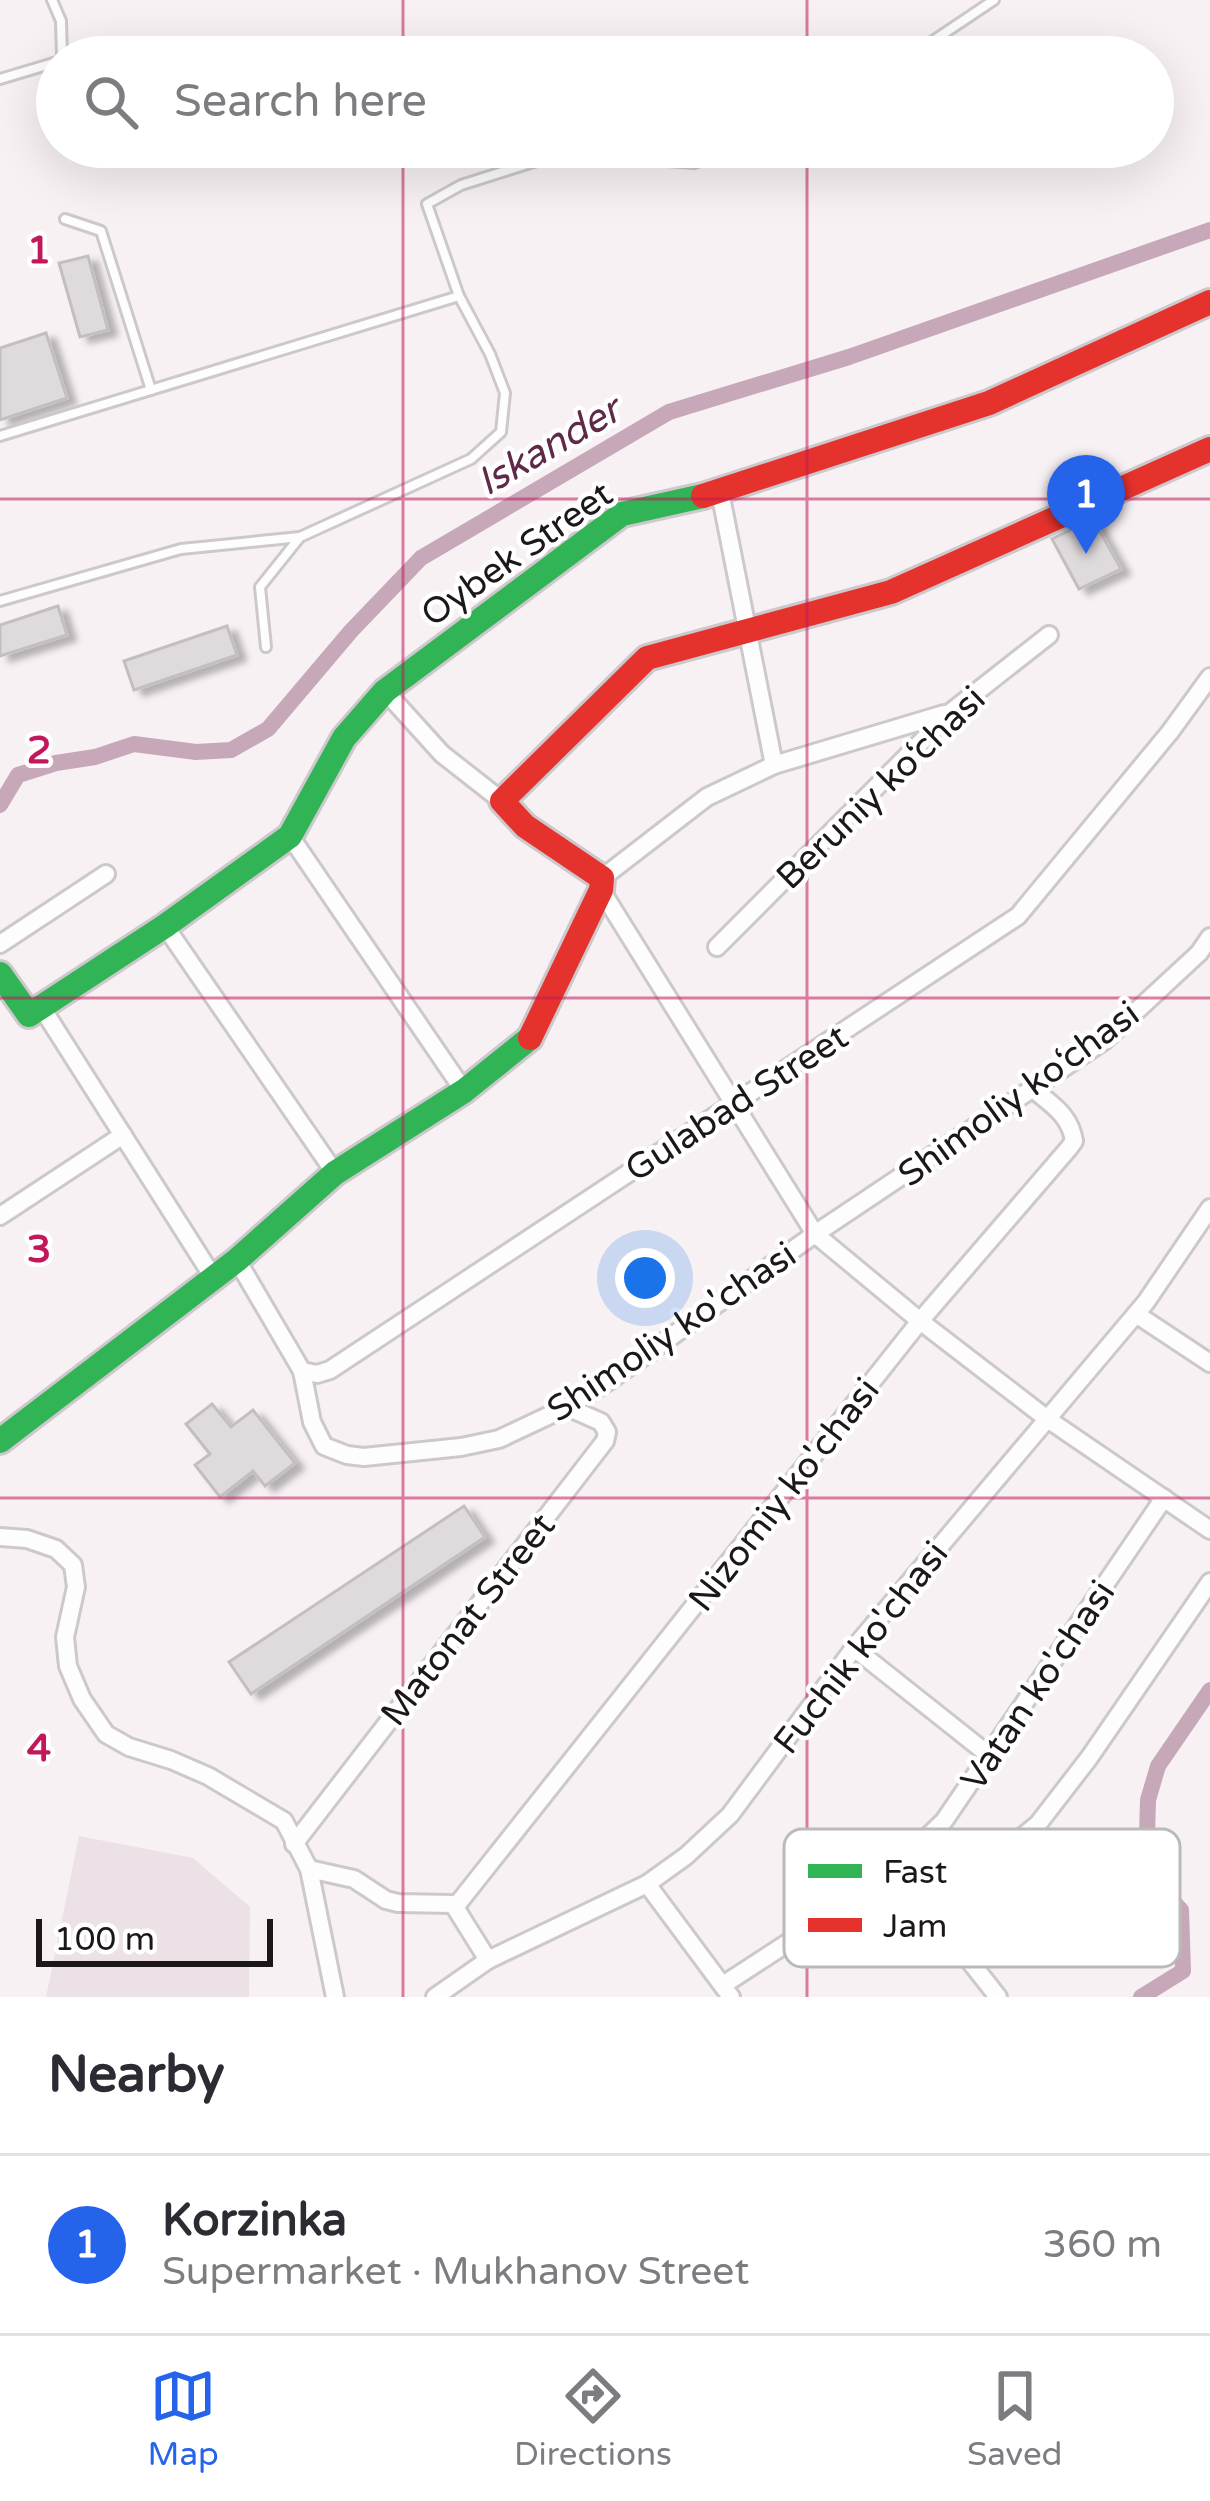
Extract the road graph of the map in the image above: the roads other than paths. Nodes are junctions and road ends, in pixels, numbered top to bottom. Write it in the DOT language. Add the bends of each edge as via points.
graph roads {
  1 [pos="52,0"];
  2 [pos="994,0"];
  3 [pos="60,36"];
  4 [pos="940,36"];
  5 [pos="36,67"];
  6 [pos="0,79"];
  7 [pos="515,168"];
  8 [pos="65,219"];
  9 [pos="459,296"];
  10 [pos="1210,302"];
  11 [pos="151,389"];
  12 [pos="0,436"];
  13 [pos="1210,449"];
  14 [pos="720,492"];
  15 [pos="300,537"];
  16 [pos="0,601"];
  17 [pos="749,631"];
  18 [pos="1049,635"];
  19 [pos="266,647"];
  20 [pos="1210,677"];
  21 [pos="385,691"];
  22 [pos="951,712"];
  23 [pos="774,765"];
  24 [pos="502,801"];
  25 [pos="290,836"];
  26 [pos="106,874"];
  27 [pos="602,884"];
  28 [pos="165,926"];
  29 [pos="1210,938"];
  30 [pos="0,944"];
  31 [pos="717,946"];
  32 [pos="0,974"];
  33 [pos="42,1008"];
  34 [pos="464,1090"];
  35 [pos="1033,1090"];
  36 [pos="733,1103"];
  37 [pos="123,1135"];
  38 [pos="335,1173"];
  39 [pos="1210,1208"];
  40 [pos="0,1216"];
  41 [pos="815,1234"];
  42 [pos="236,1260"];
  43 [pos="213,1277"];
  44 [pos="1136,1314"];
  45 [pos="920,1321"];
  46 [pos="1210,1363"];
  47 [pos="302,1371"];
  48 [pos="567,1407"];
  49 [pos="1046,1418"];
  50 [pos="0,1441"];
  51 [pos="1164,1498"];
  52 [pos="1210,1530"];
  53 [pos="0,1537"];
  54 [pos="1210,1582"];
  55 [pos="854,1648"];
  56 [pos="990,1756"];
  57 [pos="936,1829"];
  58 [pos="1032,1829"];
  59 [pos="294,1844"];
  60 [pos="309,1868"];
  61 [pos="647,1884"];
  62 [pos="456,1906"];
  63 [pos="784,1951"];
  64 [pos="488,1960"];
  65 [pos="974,1967"];
  66 [pos="727,1991"];
  67 [pos="335,1997"];
  68 [pos="435,1997"];
  69 [pos="998,1997"];
  1 -- 3 [label="lane"];
  2 -- 4 [label="lane"];
  5 -- 6 [label="lane"];
  7 -- 9 [label="lane" via="427,204"];
  8 -- 11 [label="lane" via="101,231"];
  9 -- 11 [label="lane"];
  9 -- 15 [label="lane" via="505,393 500,432 471,459"];
  10 -- 14 [label="street, Oybek Street" via="989,403"];
  11 -- 12 [label="lane"];
  13 -- 17 [label="street" via="891,592"];
  14 -- 17 [label="street"];
  14 -- 21 [label="street, Oybek Street" via="622,514"];
  15 -- 16 [label="lane" via="182,549"];
  15 -- 19 [label="lane" via="260,587"];
  17 -- 23 [label="street"];
  17 -- 24 [label="street" via="646,658"];
  18 -- 22 [label="street, Beruniy ko‘chasi"];
  20 -- 36 [label="street, Gulabad Street" via="1018,916"];
  21 -- 24 [label="street" via="442,754"];
  21 -- 25 [label="street, Oybek Street" via="344,738"];
  22 -- 23 [label="street"];
  22 -- 31 [label="street, Beruniy ko‘chasi"];
  23 -- 27 [label="street" via="706,796"];
  24 -- 27 [label="street"];
  25 -- 28 [label="street, Oybek Street"];
  25 -- 34 [label="street"];
  26 -- 30 [label="street"];
  27 -- 34 [label="street" via="530,1038"];
  27 -- 36 [label="street"];
  28 -- 33 [label="street, Oybek Street"];
  28 -- 38 [label="street"];
  29 -- 35 [label="street, Shimoliy ko‘chasi" via="1105,1040"];
  32 -- 33 [label="street" via="28,1015"];
  33 -- 37 [label="street"];
  34 -- 38 [label="street"];
  35 -- 41 [label="street, Shimoliy ko‘chasi"];
  35 -- 45 [label="street, Nizomiy ko'chasi" via="1063,1114 1074,1141"];
  36 -- 41 [label="street"];
  36 -- 47 [label="street, Gulabad Street" via="330,1370"];
  37 -- 40 [label="street"];
  37 -- 43 [label="street"];
  38 -- 42 [label="street"];
  39 -- 44 [label="street, Fuchik ko'chasi"];
  41 -- 45 [label="street"];
  41 -- 48 [label="street, Shimoliy ko'chasi"];
  42 -- 43 [label="street"];
  42 -- 47 [label="street"];
  43 -- 50 [label="street"];
  44 -- 46 [label="street"];
  44 -- 49 [label="street, Fuchik ko'chasi"];
  45 -- 49 [label="street"];
  45 -- 62 [label="street, Nizomiy ko'chasi"];
  47 -- 48 [label="street, Shimoliy ko'chasi" via="318,1434 347,1455 499,1439"];
  48 -- 59 [label="street, Matonat Street" via="601,1422 604,1441"];
  49 -- 51 [label="street"];
  49 -- 55 [label="street, Fuchik ko'chasi"];
  51 -- 52 [label="street"];
  51 -- 56 [label="street, Vatan ko'chasi"];
  53 -- 59 [label="street" via="56,1549 73,1565 68,1666 106,1734 208,1776 284,1821"];
  54 -- 58 [label="street, Vatan ko'chasi"];
  55 -- 56 [label="street"];
  55 -- 61 [label="street, Fuchik ko'chasi" via="730,1815"];
  56 -- 57 [label="street, Vatan ko'chasi"];
  59 -- 60 [label="street"];
  60 -- 62 [label="street" via="354,1879 386,1900"];
  60 -- 67 [label="street"];
  61 -- 64 [label="street, Fuchik ko'chasi"];
  61 -- 66 [label="street, Vatan ko'chasi"];
  62 -- 64 [label="street"];
  63 -- 66 [label="street, Vatan ko'chasi"];
  64 -- 68 [label="street, Fuchik ko'chasi"];
  65 -- 69 [label="street"];
}
